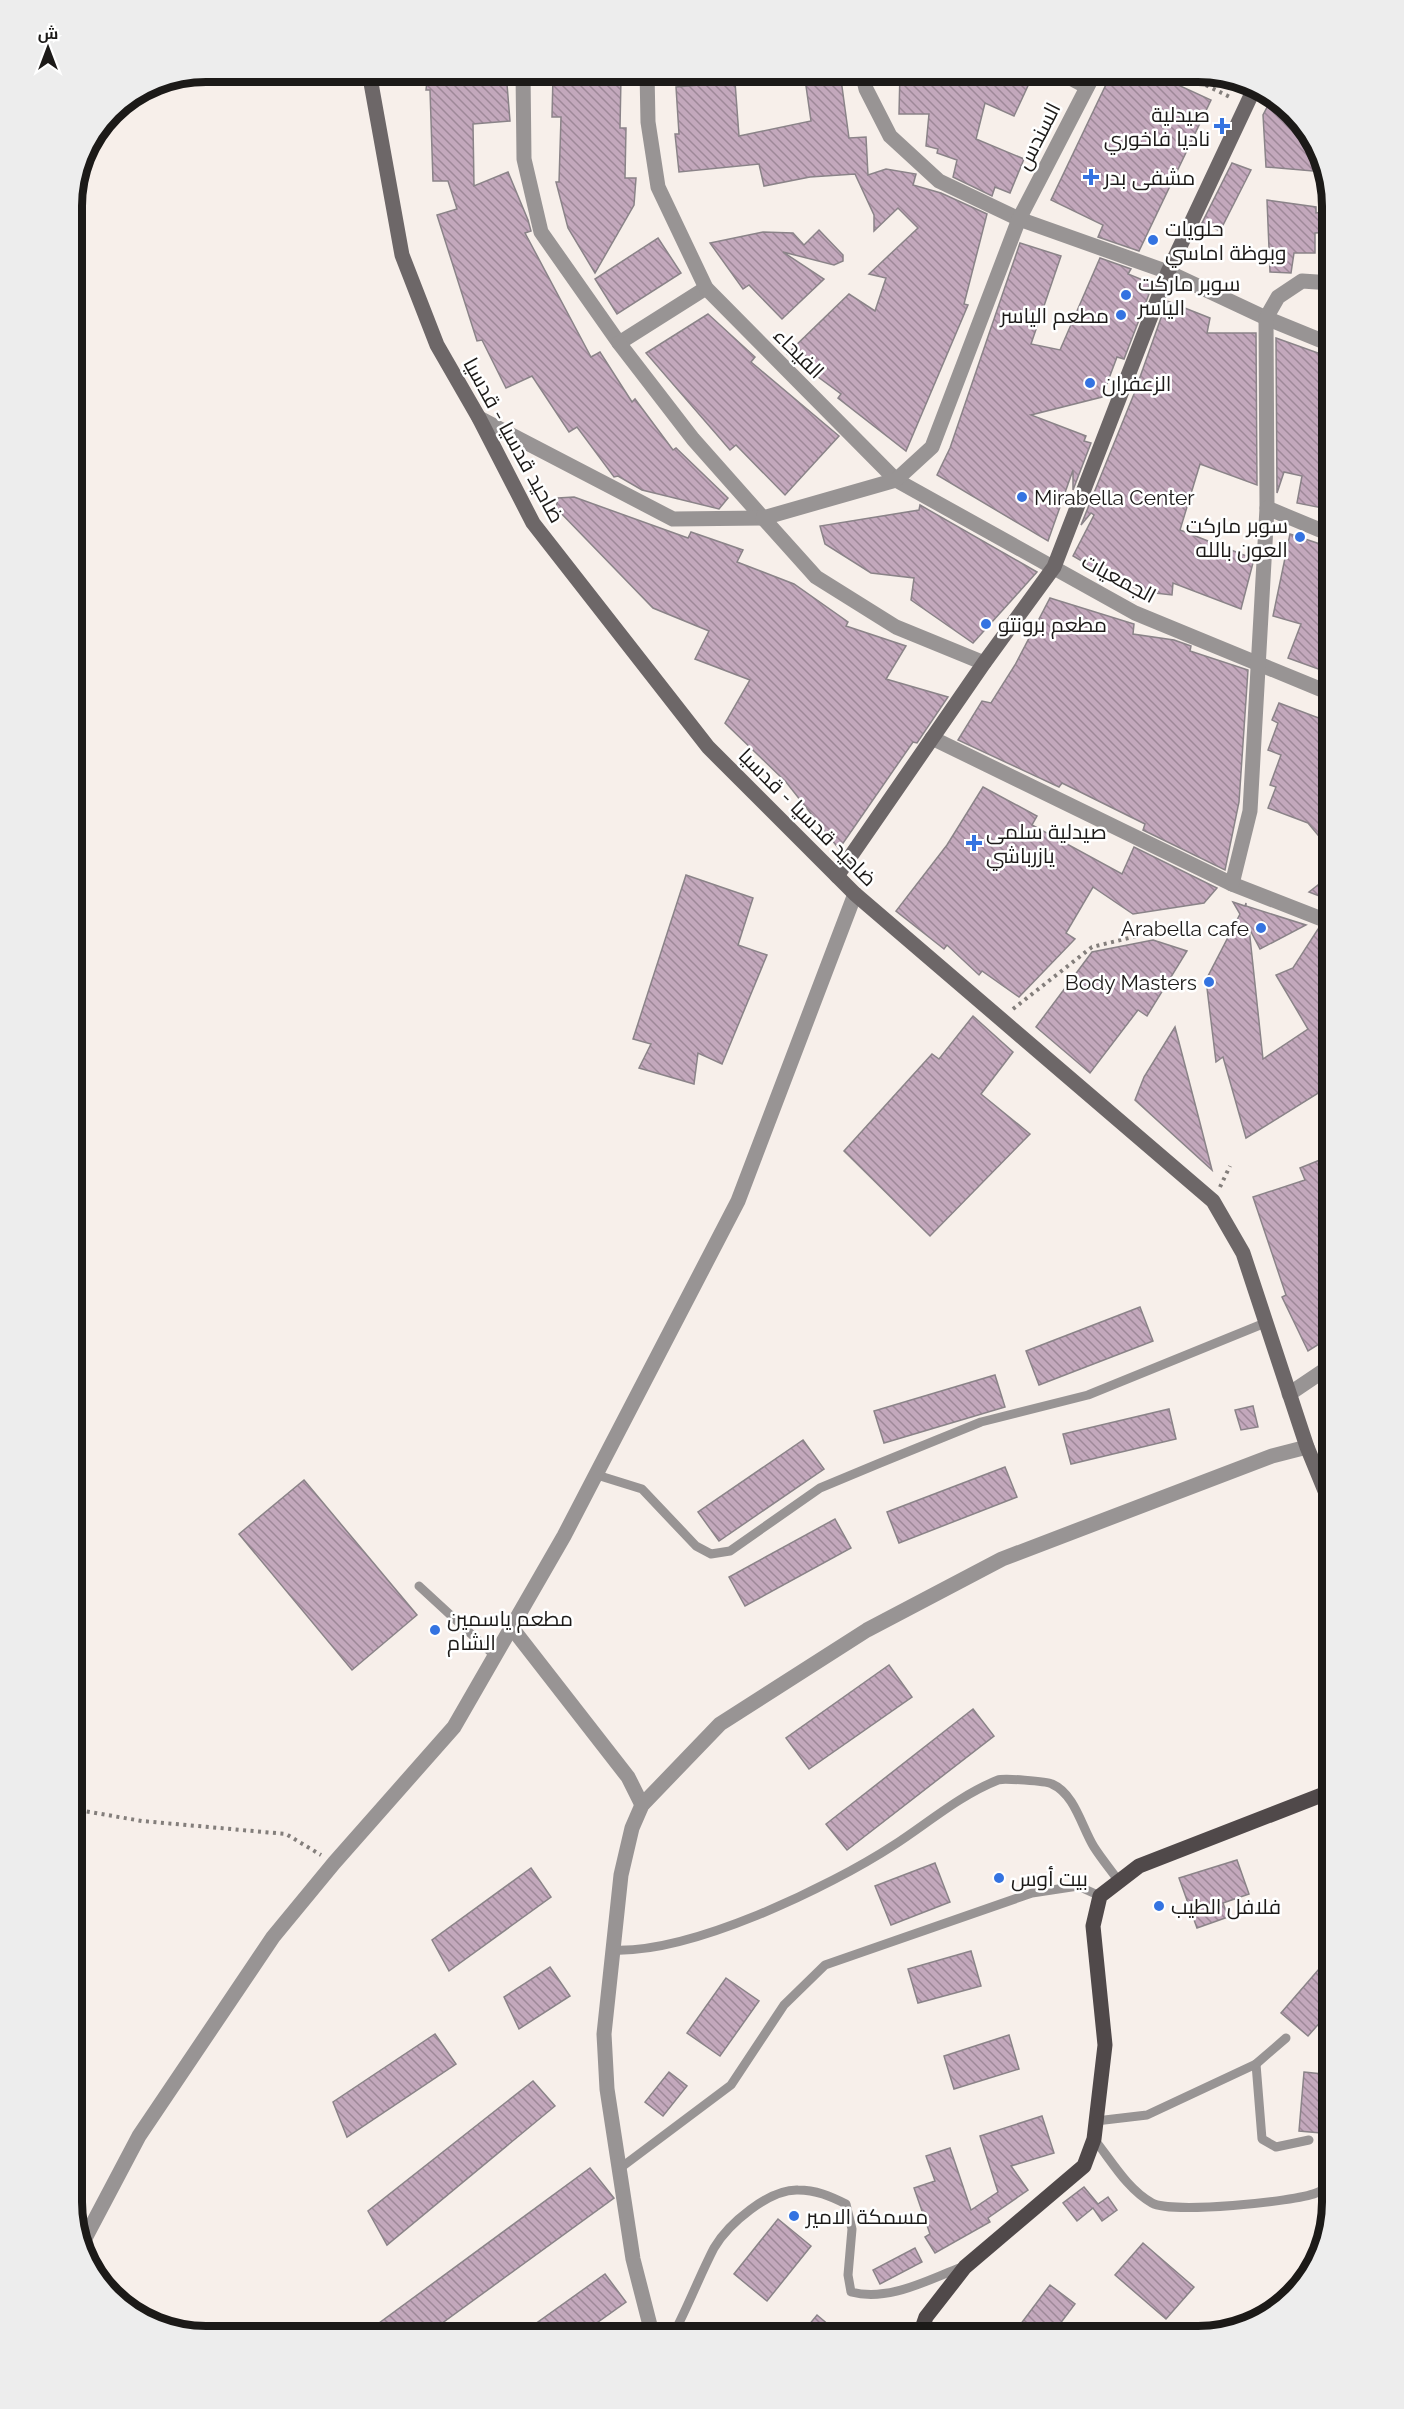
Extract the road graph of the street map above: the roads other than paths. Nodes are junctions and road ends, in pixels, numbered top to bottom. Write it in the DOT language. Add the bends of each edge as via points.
graph roads {
  1 [pos="371,83"];
  2 [pos="524,83"];
  3 [pos="647,83"];
  4 [pos="865,83"];
  5 [pos="1080,83"];
  6 [pos="1089,83"];
  7 [pos="1087,87"];
  8 [pos="1251,95"];
  9 [pos="1019,219"];
  10 [pos="1168,272"];
  11 [pos="1322,282"];
  12 [pos="705,288"];
  13 [pos="1266,318"];
  14 [pos="1322,341"];
  15 [pos="619,343"];
  16 [pos="479,418"];
  17 [pos="896,480"];
  18 [pos="1267,508"];
  19 [pos="763,518"];
  20 [pos="1322,531"];
  21 [pos="1054,567"];
  22 [pos="984,663"];
  23 [pos="1258,663"];
  24 [pos="1322,690"];
  25 [pos="932,738"];
  26 [pos="837,876"];
  27 [pos="1232,884"];
  28 [pos="855,894"];
  29 [pos="1322,920"];
  30 [pos="1265,1323"];
  31 [pos="1322,1372"];
  32 [pos="1289,1394"];
  33 [pos="1307,1447"];
  34 [pos="597,1474"];
  35 [pos="1322,1484"];
  36 [pos="418,1586"];
  37 [pos="512,1628"];
  38 [pos="495,1656"];
  39 [pos="1322,1795"];
  40 [pos="642,1805"];
  41 [pos="1118,1880"];
  42 [pos="1100,1896"];
  43 [pos="612,1950"];
  44 [pos="1286,2038"];
  45 [pos="1256,2064"];
  46 [pos="1096,2121"];
  47 [pos="1094,2139"];
  48 [pos="1309,2140"];
  49 [pos="619,2169"];
  50 [pos="1322,2190"];
  51 [pos="87,2235"];
  52 [pos="964,2267"];
  53 [pos="650,2326"];
  54 [pos="677,2326"];
  55 [pos="923,2326"];
  1 -- 16 [label="main road, ضاحيد قدسيا - قدسيا" via="402,255 437,345"];
  2 -- 15 [label="street" via="524,159 541,231"];
  3 -- 12 [label="street, الفيحاء" via="648,122 658,187"];
  4 -- 9 [label="street" via="890,136 939,181"];
  5 -- 7 [label="street"];
  6 -- 7 [label="street, السندس"];
  7 -- 9 [label="street, السندس"];
  8 -- 10 [label="main road"];
  9 -- 10 [label="street"];
  9 -- 17 [label="street, السندس" via="932,447"];
  10 -- 13 [label="street"];
  10 -- 21 [label="main road, الجمعيات"];
  11 -- 13 [label="street" via="1302,281 1278,297"];
  12 -- 15 [label="street"];
  12 -- 17 [label="street, الفيحاء"];
  13 -- 14 [label="street"];
  13 -- 18 [label="street"];
  15 -- 19 [label="street" via="693,439"];
  16 -- 19 [label="street" via="673,519"];
  16 -- 26 [label="main road, ضاحيد قدسيا - قدسيا" via="533,523 693,729"];
  17 -- 19 [label="street"];
  17 -- 21 [label="street, الفيحاء"];
  18 -- 20 [label="street"];
  18 -- 23 [label="street"];
  19 -- 22 [label="street" via="816,577 896,627"];
  21 -- 22 [label="main road"];
  21 -- 23 [label="street, الجمعيات" via="1135,613"];
  22 -- 25 [label="main road"];
  23 -- 24 [label="street, الجمعيات"];
  23 -- 27 [label="street" via="1250,811"];
  25 -- 26 [label="main road"];
  25 -- 27 [label="street"];
  26 -- 28 [label="main road, ضاحيد قدسيا - قدسيا"];
  27 -- 29 [label="street"];
  28 -- 30 [label="main road, ضاحيد قدسيا - قدسيا" via="1213,1201 1243,1253"];
  28 -- 34 [label="street" via="738,1201"];
  30 -- 32 [label="main road, ضاحيد قدسيا - قدسيا"];
  30 -- 34 [label="lane" via="1088,1395 981,1422 880,1462 820,1488 730,1551 711,1554 696,1546 642,1489"];
  31 -- 32 [label="street"];
  32 -- 33 [label="main road, ضاحيد قدسيا - قدسيا"];
  33 -- 35 [label="main road, ضاحيد قدسيا - قدسيا"];
  33 -- 40 [label="street" via="1272,1456 1002,1559 867,1630 720,1724"];
  34 -- 37 [label="street"];
  36 -- 38 [label="lane"];
  37 -- 38 [label="street"];
  37 -- 40 [label="street" via="628,1777"];
  38 -- 51 [label="street" via="454,1727 273,1937 139,2136"];
  39 -- 41 [label="main road" via="1139,1866"];
  40 -- 43 [label="street" via="621,1875"];
  41 -- 42 [label="main road"];
  41 -- 43 [label="lane" via="1093,1846 1075,1806 1052,1784 1000,1779 831,1882 763,1912 710,1932 637,1951"];
  42 -- 46 [label="main road" via="1094,1926 1105,2045"];
  42 -- 49 [label="lane" via="1078,1886 1032,1893 825,1965 784,2005 731,2085"];
  43 -- 49 [label="street" via="604,2034"];
  44 -- 45 [label="lane"];
  45 -- 46 [label="lane" via="1147,2115"];
  45 -- 48 [label="lane" via="1262,2139 1276,2147"];
  46 -- 47 [label="main road"];
  47 -- 50 [label="lane" via="1131,2186 1153,2204 1177,2209 1265,2202"];
  47 -- 52 [label="main road" via="1084,2166"];
  49 -- 53 [label="street" via="633,2259"];
  52 -- 54 [label="lane" via="896,2292 869,2297 851,2292 848,2276 852,2229 846,2204 822,2192 796,2189 767,2198 721,2239"];
  52 -- 55 [label="main road"];
}
